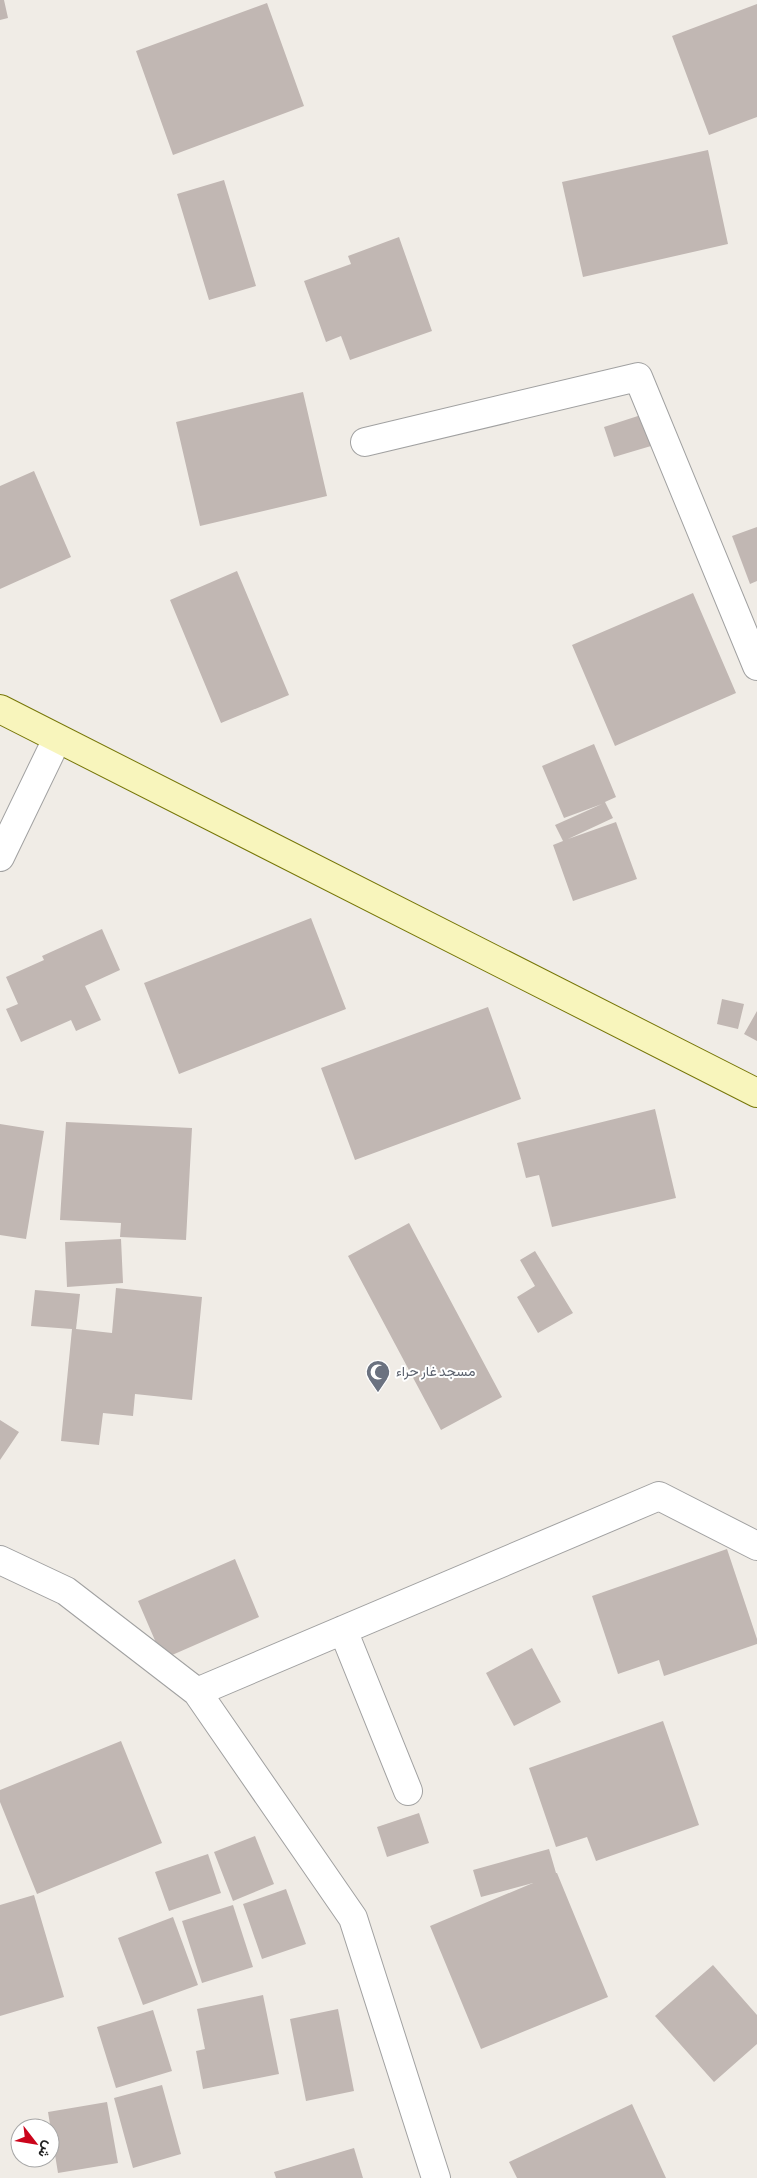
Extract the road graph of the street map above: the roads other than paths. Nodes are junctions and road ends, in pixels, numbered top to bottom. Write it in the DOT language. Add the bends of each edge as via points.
graph roads {
  1 [pos="366,442"];
  2 [pos="757,666"];
  3 [pos="0,709"];
  4 [pos="57,739"];
  5 [pos="0,856"];
  6 [pos="757,1093"];
  7 [pos="757,1546"];
  8 [pos="0,1560"];
  9 [pos="343,1630"];
  10 [pos="198,1692"];
  11 [pos="408,1791"];
  12 [pos="436,2178"];
  1 -- 2 [label="street" via="638,377"];
  3 -- 4 [label="street"];
  4 -- 5 [label="street"];
  4 -- 6 [label="street"];
  7 -- 9 [label="street" via="659,1496"];
  8 -- 10 [label="street" via="66,1592"];
  9 -- 10 [label="street"];
  9 -- 11 [label="street"];
  10 -- 12 [label="street" via="352,1918"];
}
